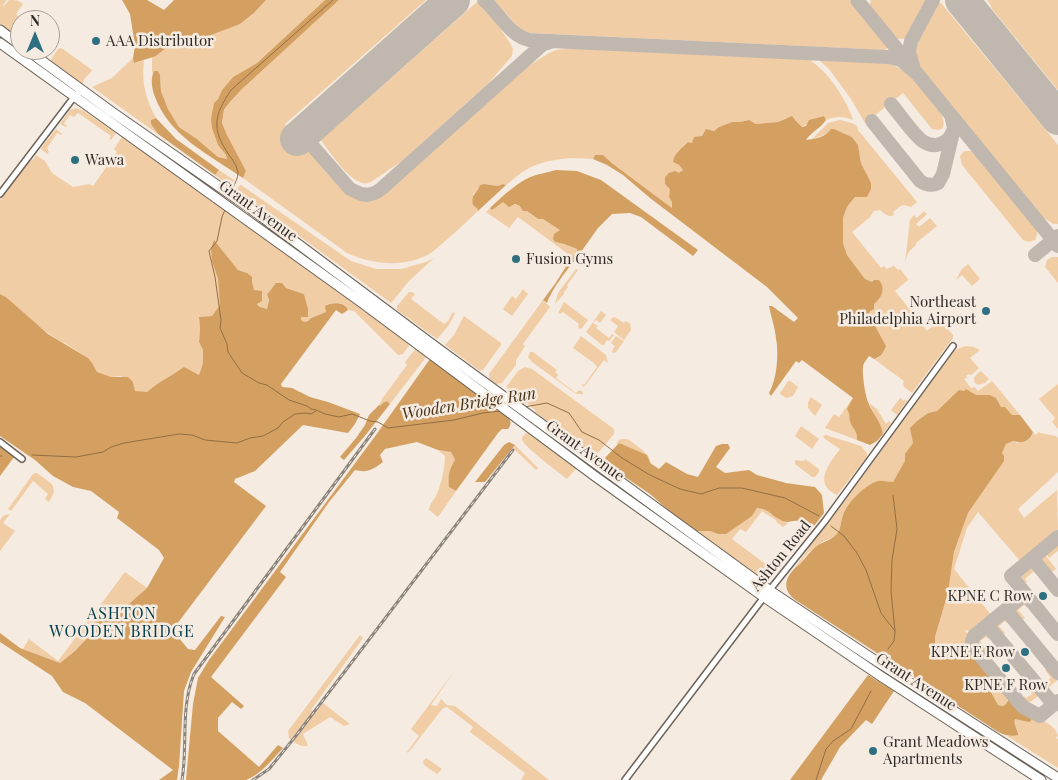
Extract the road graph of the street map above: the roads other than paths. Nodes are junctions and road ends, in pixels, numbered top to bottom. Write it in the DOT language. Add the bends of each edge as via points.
graph roads {
  1 [pos="0,43"];
  2 [pos="41,60"];
  3 [pos="82,90"];
  4 [pos="74,97"];
  5 [pos="0,194"];
  6 [pos="954,346"];
  7 [pos="442,362"];
  8 [pos="480,379"];
  9 [pos="0,442"];
  10 [pos="22,459"];
  11 [pos="638,494"];
  12 [pos="632,503"];
  13 [pos="766,593"];
  14 [pos="864,659"];
  15 [pos="1029,760"];
  16 [pos="1024,769"];
  17 [pos="1052,777"];
  18 [pos="624,780"];
  19 [pos="1041,780"];
  1 -- 4 [label="main road, Grant Avenue"];
  2 -- 3 [label="main road, Grant Avenue"];
  3 -- 4 [label="street"];
  3 -- 8 [label="main road, Grant Avenue" via="250,208"];
  4 -- 5 [label="street"];
  4 -- 7 [label="main road, Grant Avenue"];
  6 -- 13 [label="street, Ashton Road" via="825,521"];
  7 -- 8 [label="main road" via="476,380"];
  7 -- 12 [label="main road, Grant Avenue"];
  8 -- 11 [label="main road, Grant Avenue"];
  9 -- 10 [label="street"];
  11 -- 12 [label="main road"];
  11 -- 13 [label="main road, Grant Avenue"];
  12 -- 13 [label="main road, Grant Avenue"];
  13 -- 14 [label="main road, Grant Avenue"];
  13 -- 18 [label="street, Ashton Road"];
  14 -- 15 [label="main road, Grant Avenue"];
  14 -- 16 [label="main road, Grant Avenue"];
  15 -- 16 [label="main road"];
  15 -- 17 [label="main road, Grant Avenue"];
  16 -- 19 [label="main road, Grant Avenue"];
}
